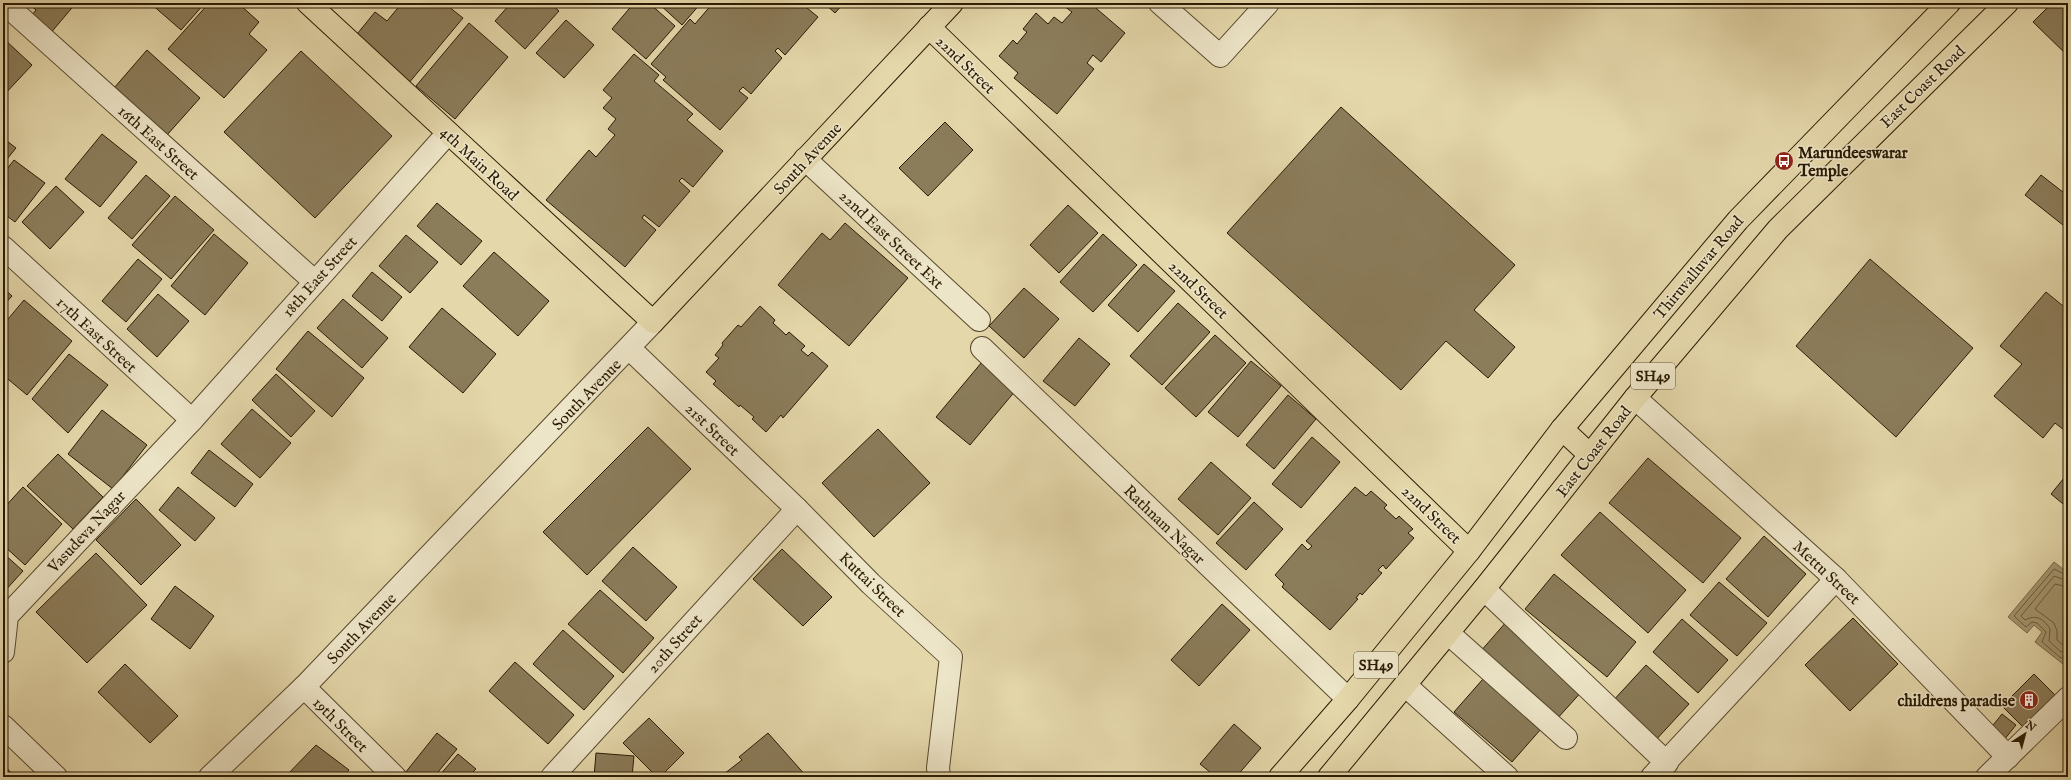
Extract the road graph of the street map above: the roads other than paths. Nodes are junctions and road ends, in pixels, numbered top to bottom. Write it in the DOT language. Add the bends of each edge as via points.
graph roads {
  1 [pos="4,3"];
  2 [pos="308,3"];
  3 [pos="952,3"];
  4 [pos="1160,3"];
  5 [pos="1268,3"];
  6 [pos="1949,3"];
  7 [pos="2007,3"];
  8 [pos="929,28"];
  9 [pos="448,133"];
  10 [pos="805,159"];
  11 [pos="3,247"];
  12 [pos="314,281"];
  13 [pos="979,320"];
  14 [pos="653,322"];
  15 [pos="982,348"];
  16 [pos="630,349"];
  17 [pos="1635,398"];
  18 [pos="192,420"];
  19 [pos="1562,429"];
  20 [pos="1590,455"];
  21 [pos="797,509"];
  22 [pos="1470,551"];
  23 [pos="1836,579"];
  24 [pos="1484,589"];
  25 [pos="1448,633"];
  26 [pos="3,652"];
  27 [pos="1405,685"];
  28 [pos="304,687"];
  29 [pos="2068,698"];
  30 [pos="1348,699"];
  31 [pos="3,726"];
  32 [pos="1566,738"];
  33 [pos="2008,757"];
  34 [pos="1659,770"];
  35 [pos="56,777"];
  36 [pos="210,777"];
  37 [pos="395,777"];
  38 [pos="552,777"];
  39 [pos="939,777"];
  40 [pos="1280,777"];
  41 [pos="1329,777"];
  42 [pos="1506,777"];
  43 [pos="1987,777"];
  1 -- 12 [label="street, 16th East Street"];
  2 -- 9 [label="main road, 4th Main Road"];
  3 -- 8 [label="main road, South Avenue"];
  4 -- 5 [label="street" via="1220,56"];
  6 -- 19 [label="main road, Thiruvalluvar Road / SH49" via="1738,220"];
  7 -- 17 [label="main road, East Coast Road / SH49" via="1778,229"];
  8 -- 10 [label="main road, South Avenue"];
  8 -- 22 [label="main road, 22nd Street"];
  9 -- 12 [label="street, 18th East Street"];
  9 -- 14 [label="main road, 4th Main Road"];
  10 -- 13 [label="street, 22nd East Street Ext"];
  10 -- 14 [label="main road, South Avenue"];
  11 -- 18 [label="street, 17th East Street"];
  12 -- 18 [label="street, 18th East Street"];
  14 -- 16 [label="street, South Avenue"];
  15 -- 30 [label="street, Rathnam Nagar"];
  16 -- 21 [label="street, 21st Street"];
  16 -- 28 [label="street, South Avenue"];
  17 -- 20 [label="main road, East Coast Road / SH49"];
  17 -- 23 [label="street, Mettu Street"];
  18 -- 26 [label="street, Vasudeva Nagar" via="7,616"];
  19 -- 20 [label="main road"];
  19 -- 22 [label="main road, Thiruvalluvar Road / SH49"];
  20 -- 24 [label="main road, East Coast Road / SH49"];
  21 -- 38 [label="street, 20th Street"];
  21 -- 39 [label="street, Kuttai Street" via="871,584 951,657"];
  22 -- 30 [label="main road, SH49"];
  23 -- 33 [label="street, Mettu Street"];
  23 -- 34 [label="street"];
  24 -- 25 [label="main road, East Coast Road / SH49"];
  24 -- 34 [label="street"];
  25 -- 27 [label="main road, East Coast Road / SH49"];
  25 -- 32 [label="street"];
  27 -- 41 [label="main road, East Coast Road / SH49"];
  27 -- 42 [label="street"];
  28 -- 36 [label="street, South Avenue"];
  28 -- 37 [label="street, 19th Street"];
  29 -- 33 [label="street"];
  30 -- 40 [label="main road, SH49"];
  31 -- 35 [label="street"];
  33 -- 43 [label="street"];
}
